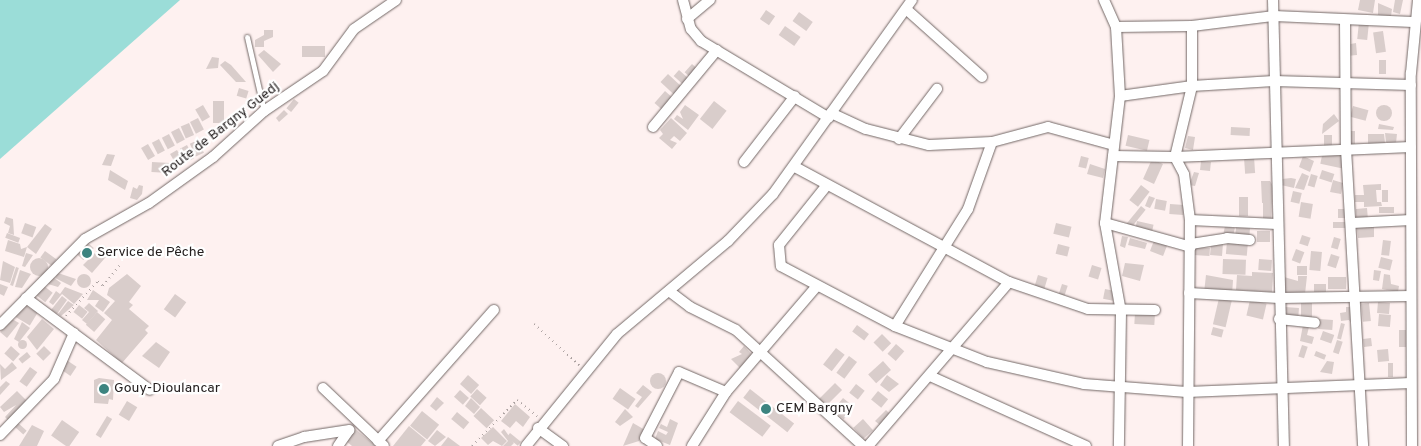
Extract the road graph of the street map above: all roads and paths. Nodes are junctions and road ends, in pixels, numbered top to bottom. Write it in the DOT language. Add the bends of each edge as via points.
graph roads {
  1 [pos="396,0"];
  2 [pos="683,0"];
  3 [pos="710,0"];
  4 [pos="912,0"];
  5 [pos="1104,0"];
  6 [pos="1273,0"];
  7 [pos="1418,0"];
  8 [pos="906,9"];
  9 [pos="1274,16"];
  10 [pos="687,19"];
  11 [pos="1345,20"];
  12 [pos="1413,22"];
  13 [pos="1192,26"];
  14 [pos="1116,27"];
  15 [pos="247,37"];
  16 [pos="717,50"];
  17 [pos="982,77"];
  18 [pos="1274,82"];
  19 [pos="1345,83"];
  20 [pos="1411,85"];
  21 [pos="1192,86"];
  22 [pos="936,89"];
  23 [pos="795,96"];
  24 [pos="1120,96"];
  25 [pos="264,111"];
  26 [pos="830,116"];
  27 [pos="654,127"];
  28 [pos="899,139"];
  29 [pos="992,142"];
  30 [pos="1114,145"];
  31 [pos="1411,147"];
  32 [pos="1346,149"];
  33 [pos="1275,151"];
  34 [pos="1112,156"];
  35 [pos="1175,158"];
  36 [pos="744,162"];
  37 [pos="795,167"];
  38 [pos="827,185"];
  39 [pos="1190,220"];
  40 [pos="1411,220"];
  41 [pos="1105,223"];
  42 [pos="1352,223"];
  43 [pos="1277,224"];
  44 [pos="1250,240"];
  45 [pos="1191,245"];
  46 [pos="945,250"];
  47 [pos="121,264"];
  48 [pos="1009,282"];
  49 [pos="817,286"];
  50 [pos="668,291"];
  51 [pos="1189,293"];
  52 [pos="1411,296"];
  53 [pos="1355,297"];
  54 [pos="26,298"];
  55 [pos="1278,298"];
  56 [pos="494,310"];
  57 [pos="1155,310"];
  58 [pos="1122,312"];
  59 [pos="4,314"];
  60 [pos="1279,320"];
  61 [pos="60,323"];
  62 [pos="1315,323"];
  63 [pos="534,324"];
  64 [pos="0,325"];
  65 [pos="895,326"];
  66 [pos="74,333"];
  67 [pos="951,349"];
  68 [pos="760,351"];
  69 [pos="586,370"];
  70 [pos="930,376"];
  71 [pos="1359,383"];
  72 [pos="1411,383"];
  73 [pos="1122,387"];
  74 [pos="323,388"];
  75 [pos="1282,388"];
  76 [pos="150,390"];
  77 [pos="726,392"];
  78 [pos="1187,392"];
  79 [pos="540,425"];
  80 [pos="0,435"];
  81 [pos="381,443"];
  82 [pos="278,446"];
  83 [pos="338,446"];
  84 [pos="472,446"];
  85 [pos="526,446"];
  86 [pos="563,446"];
  87 [pos="657,446"];
  88 [pos="692,446"];
  89 [pos="863,446"];
  90 [pos="868,446"];
  91 [pos="1086,446"];
  92 [pos="1119,446"];
  93 [pos="1188,446"];
  94 [pos="1284,446"];
  95 [pos="1362,446"];
  96 [pos="1412,446"];
  1 -- 25 [label="street, Route de Bargny Guedj" via="354,29 323,71"];
  2 -- 10 [label="street"];
  3 -- 10 [label="street"];
  4 -- 8 [label="street"];
  5 -- 14 [label="street"];
  6 -- 9 [label="street"];
  7 -- 12 [label="street"];
  8 -- 17 [label="street"];
  8 -- 26 [label="street"];
  9 -- 11 [label="street"];
  9 -- 13 [label="street"];
  9 -- 18 [label="street"];
  10 -- 16 [label="street" via="701,41"];
  11 -- 12 [label="street"];
  11 -- 19 [label="street"];
  12 -- 20 [label="street"];
  13 -- 14 [label="street"];
  13 -- 21 [label="street"];
  14 -- 24 [label="street"];
  15 -- 25 [label="lane"];
  16 -- 23 [label="street"];
  16 -- 27 [label="street"];
  18 -- 19 [label="street"];
  18 -- 21 [label="street"];
  18 -- 33 [label="street"];
  19 -- 20 [label="street"];
  19 -- 32 [label="street"];
  20 -- 31 [label="street"];
  21 -- 24 [label="street"];
  21 -- 35 [label="street"];
  22 -- 28 [label="street"];
  23 -- 26 [label="street"];
  23 -- 36 [label="street"];
  24 -- 30 [label="street"];
  25 -- 54 [label="street, Route de Bargny Guedj" via="177,184 85,239"];
  26 -- 28 [label="street"];
  26 -- 37 [label="street"];
  28 -- 29 [label="street" via="929,145"];
  29 -- 30 [label="street" via="1048,127"];
  29 -- 46 [label="street" via="968,209"];
  30 -- 34 [label="street"];
  31 -- 32 [label="street"];
  31 -- 40 [label="street"];
  32 -- 33 [label="street"];
  32 -- 42 [label="street"];
  33 -- 35 [label="street"];
  33 -- 43 [label="street"];
  34 -- 35 [label="street"];
  34 -- 41 [label="street"];
  35 -- 39 [label="street" via="1184,174"];
  37 -- 38 [label="street"];
  37 -- 50 [label="street" via="728,241"];
  38 -- 46 [label="street"];
  38 -- 49 [label="street" via="777,251 781,266"];
  39 -- 43 [label="street"];
  39 -- 45 [label="street"];
  40 -- 42 [label="street"];
  40 -- 52 [label="street"];
  41 -- 45 [label="street"];
  41 -- 58 [label="street"];
  42 -- 53 [label="street"];
  43 -- 55 [label="street"];
  44 -- 45 [label="street" via="1226,238"];
  45 -- 51 [label="street"];
  46 -- 48 [label="street"];
  46 -- 65 [label="street"];
  47 -- 61 [label="path" via="103,286 98,281"];
  48 -- 58 [label="street" via="1088,309"];
  48 -- 67 [label="street"];
  49 -- 65 [label="street"];
  49 -- 68 [label="street"];
  50 -- 68 [label="street" via="736,330"];
  50 -- 69 [label="street" via="617,334"];
  51 -- 55 [label="street"];
  51 -- 78 [label="street"];
  52 -- 53 [label="street"];
  52 -- 72 [label="street"];
  53 -- 55 [label="street"];
  53 -- 71 [label="street"];
  54 -- 59 [label="street, Route de Bargny Guedj"];
  54 -- 61 [label="street"];
  55 -- 60 [label="street"];
  56 -- 81 [label="street"];
  57 -- 58 [label="street"];
  58 -- 73 [label="street"];
  59 -- 64 [label="street, Route de Bargny Guedj"];
  60 -- 62 [label="street"];
  60 -- 75 [label="street"];
  61 -- 66 [label="street"];
  63 -- 69 [label="path"];
  65 -- 67 [label="street"];
  66 -- 76 [label="street"];
  66 -- 80 [label="street" via="54,379"];
  67 -- 70 [label="street"];
  67 -- 73 [label="street" via="1018,370 1084,384"];
  68 -- 77 [label="street"];
  68 -- 89 [label="street"];
  69 -- 79 [label="street"];
  70 -- 90 [label="street"];
  70 -- 91 [label="street"];
  71 -- 72 [label="street"];
  71 -- 75 [label="street"];
  71 -- 95 [label="street"];
  72 -- 96 [label="street"];
  73 -- 78 [label="street"];
  73 -- 92 [label="street"];
  74 -- 81 [label="street"];
  75 -- 78 [label="street"];
  75 -- 94 [label="street"];
  77 -- 87 [label="street" via="679,372 645,438"];
  77 -- 88 [label="street"];
  78 -- 93 [label="street"];
  79 -- 84 [label="path" via="517,400"];
  79 -- 85 [label="street"];
  79 -- 86 [label="street"];
  82 -- 83 [label="street" via="304,437 349,430"];
}
